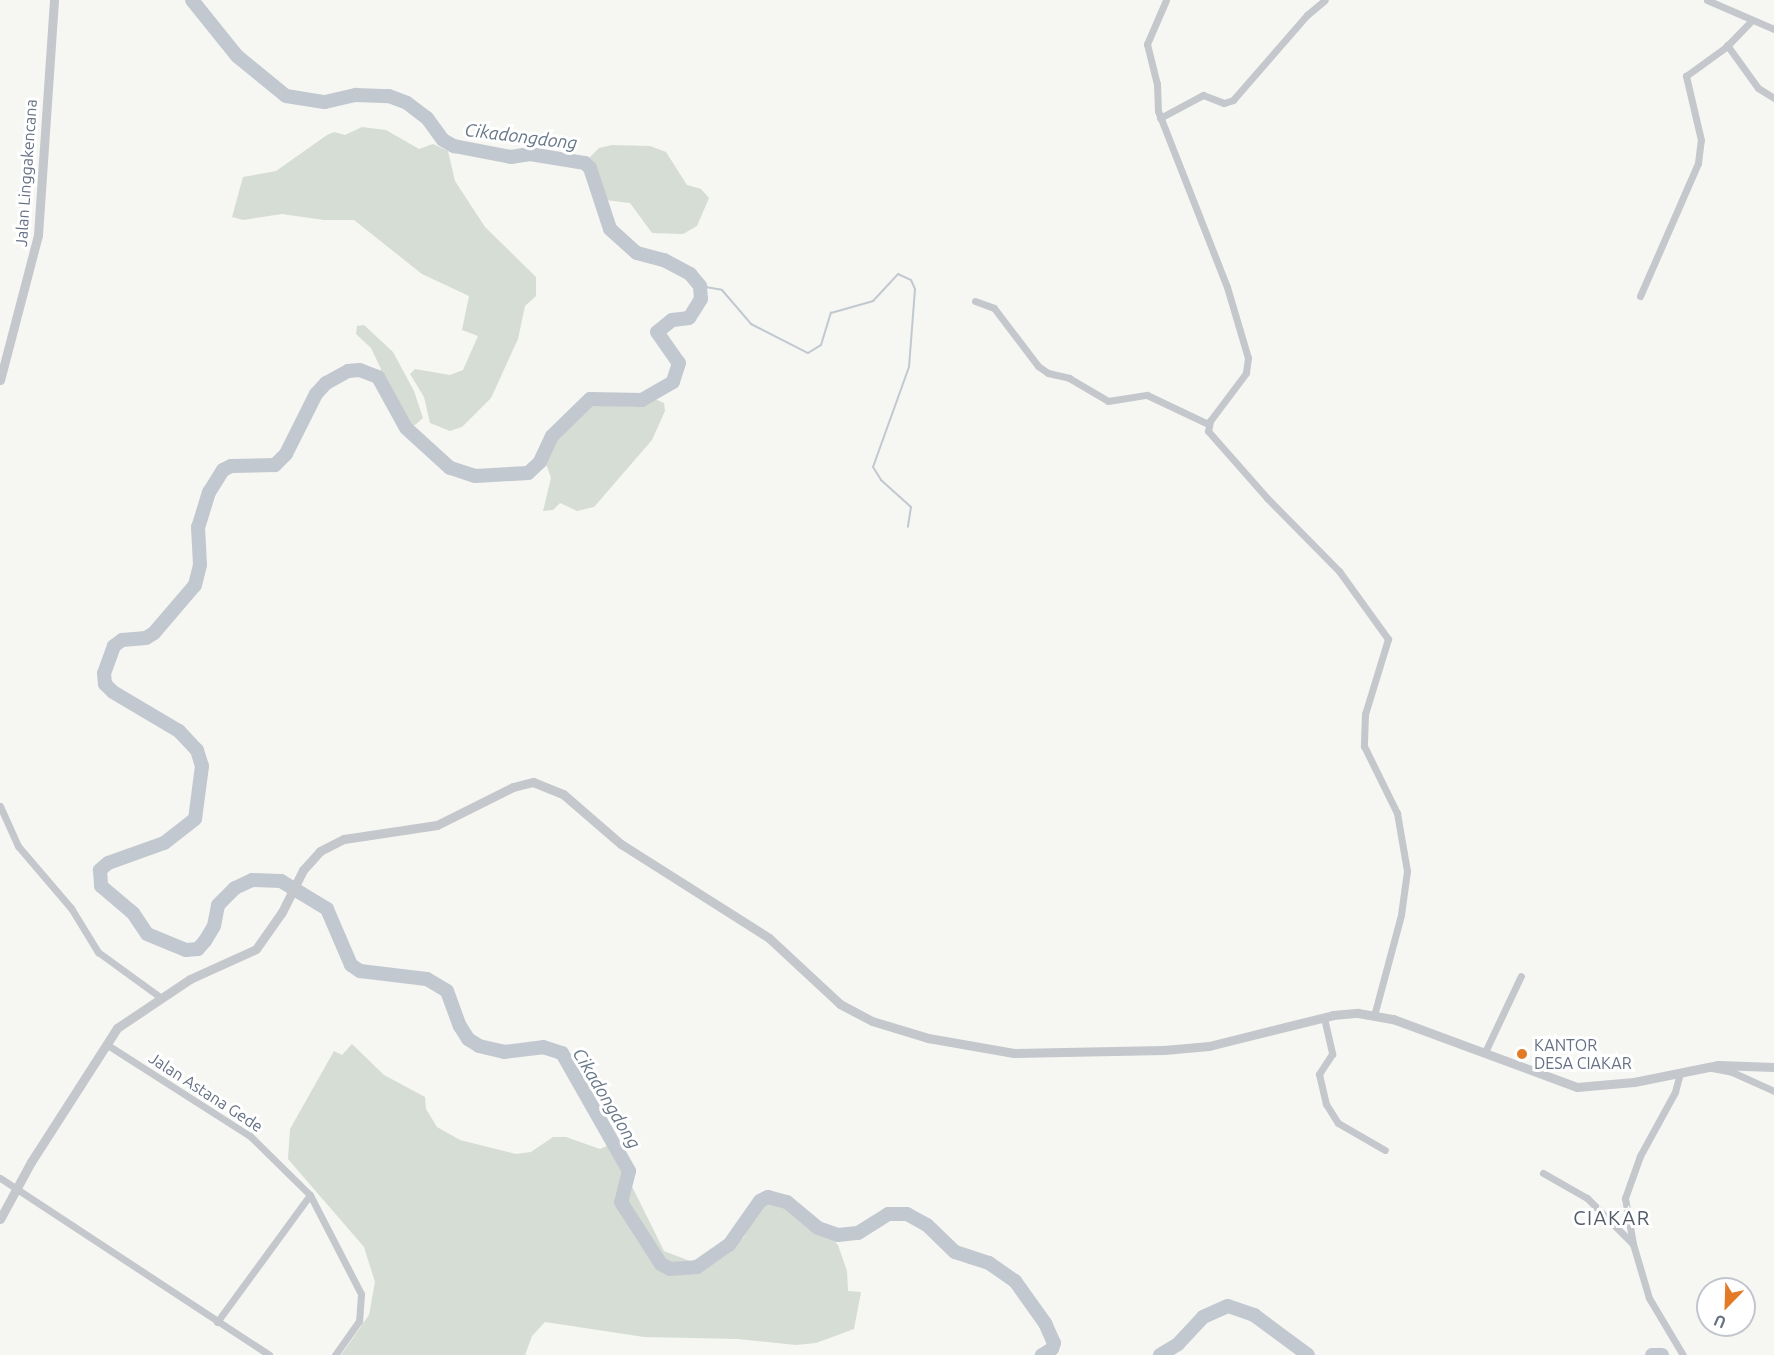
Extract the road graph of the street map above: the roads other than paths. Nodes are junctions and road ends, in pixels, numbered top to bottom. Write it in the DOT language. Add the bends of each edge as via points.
graph roads {
  1 [pos="54,0"];
  2 [pos="1166,0"];
  3 [pos="1325,0"];
  4 [pos="1707,0"];
  5 [pos="1750,22"];
  6 [pos="1774,29"];
  7 [pos="1727,45"];
  8 [pos="1774,98"];
  9 [pos="1160,118"];
  10 [pos="1640,296"];
  11 [pos="975,301"];
  12 [pos="0,380"];
  13 [pos="1208,424"];
  14 [pos="0,806"];
  15 [pos="1521,976"];
  16 [pos="160,997"];
  17 [pos="1374,1016"];
  18 [pos="1324,1018"];
  19 [pos="106,1044"];
  20 [pos="1485,1052"];
  21 [pos="1707,1067"];
  22 [pos="1774,1067"];
  23 [pos="1680,1073"];
  24 [pos="1774,1091"];
  25 [pos="1385,1150"];
  26 [pos="1543,1173"];
  27 [pos="0,1178"];
  28 [pos="18,1189"];
  29 [pos="310,1195"];
  30 [pos="0,1219"];
  31 [pos="1633,1244"];
  32 [pos="218,1322"];
  33 [pos="269,1355"];
  34 [pos="335,1355"];
  35 [pos="1683,1355"];
  1 -- 12 [label="street, Jalan Linggakencana" via="38,235"];
  2 -- 9 [label="street" via="1147,44"];
  3 -- 9 [label="street" via="1306,15 1233,100 1224,103 1203,95"];
  4 -- 5 [label="street"];
  5 -- 6 [label="street"];
  5 -- 7 [label="street"];
  7 -- 8 [label="street" via="1758,88"];
  7 -- 10 [label="street" via="1686,76 1701,140 1698,163"];
  9 -- 13 [label="street" via="1227,286 1248,358 1242,381"];
  11 -- 13 [label="street" via="994,308 1038,366 1048,373 1069,378 1108,401 1150,396"];
  13 -- 17 [label="street" via="1212,437 1339,571 1388,639 1365,714 1364,746 1396,813 1407,871 1401,915"];
  14 -- 16 [label="street" via="18,846 71,908 98,952"];
  15 -- 20 [label="street"];
  16 -- 18 [label="street" via="256,949 310,860 336,841 437,825 513,787 533,783 563,794 621,844 769,938 840,1004 865,1018 928,1038 1014,1053 1164,1050 1209,1046"];
  16 -- 19 [label="street" via="117,1028"];
  17 -- 18 [label="street" via="1345,1014"];
  17 -- 20 [label="street"];
  18 -- 25 [label="street" via="1332,1054 1319,1074 1326,1104 1338,1123"];
  19 -- 28 [label="street"];
  19 -- 29 [label="street, Jalan Astana Gede" via="250,1136"];
  20 -- 23 [label="street" via="1577,1087"];
  21 -- 22 [label="street"];
  21 -- 23 [label="street"];
  21 -- 24 [label="street" via="1732,1072"];
  23 -- 31 [label="street" via="1675,1092 1628,1187 1625,1198"];
  26 -- 31 [label="street" via="1587,1198"];
  27 -- 28 [label="street"];
  28 -- 30 [label="street"];
  28 -- 32 [label="street"];
  29 -- 32 [label="street"];
  29 -- 34 [label="street, Jalan Astana Gede" via="361,1294 359,1321"];
  31 -- 35 [label="street" via="1649,1298"];
  32 -- 33 [label="street"];
}
